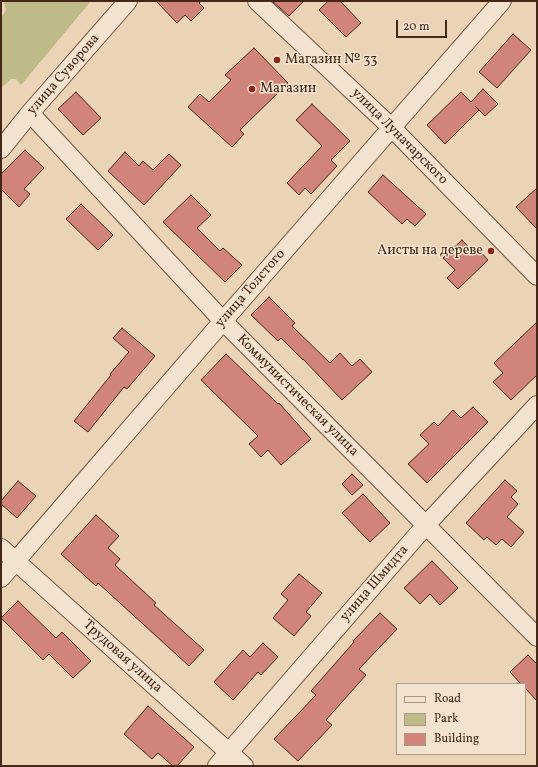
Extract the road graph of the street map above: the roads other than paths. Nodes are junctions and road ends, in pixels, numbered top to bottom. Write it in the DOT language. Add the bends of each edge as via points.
graph roads {
  1 [pos="128,1"];
  2 [pos="258,1"];
  3 [pos="502,1"];
  4 [pos="30,113"];
  5 [pos="392,128"];
  6 [pos="1,149"];
  7 [pos="537,276"];
  8 [pos="223,321"];
  9 [pos="537,405"];
  10 [pos="426,525"];
  11 [pos="1,548"];
  12 [pos="16,561"];
  13 [pos="1,578"];
  14 [pos="537,638"];
  15 [pos="223,759"];
  16 [pos="244,766"];
  1 -- 4 [label="street, улица Суворова"];
  2 -- 5 [label="street, улица Луначарского"];
  3 -- 5 [label="street, улица Толстого"];
  4 -- 6 [label="street, улица Суворова"];
  4 -- 8 [label="street, Коммунистическая улица"];
  5 -- 7 [label="street, улица Луначарского"];
  5 -- 8 [label="street, улица Толстого"];
  8 -- 10 [label="street, Коммунистическая улица"];
  8 -- 12 [label="street, улица Толстого"];
  9 -- 10 [label="street, улица Шмидта"];
  10 -- 14 [label="street, Коммунистическая улица"];
  10 -- 15 [label="street, улица Шмидта"];
  11 -- 12 [label="street, Трудовая улица"];
  12 -- 13 [label="street, улица Толстого"];
  12 -- 15 [label="street, Трудовая улица"];
  15 -- 16 [label="street, Трудовая улица"];
}
